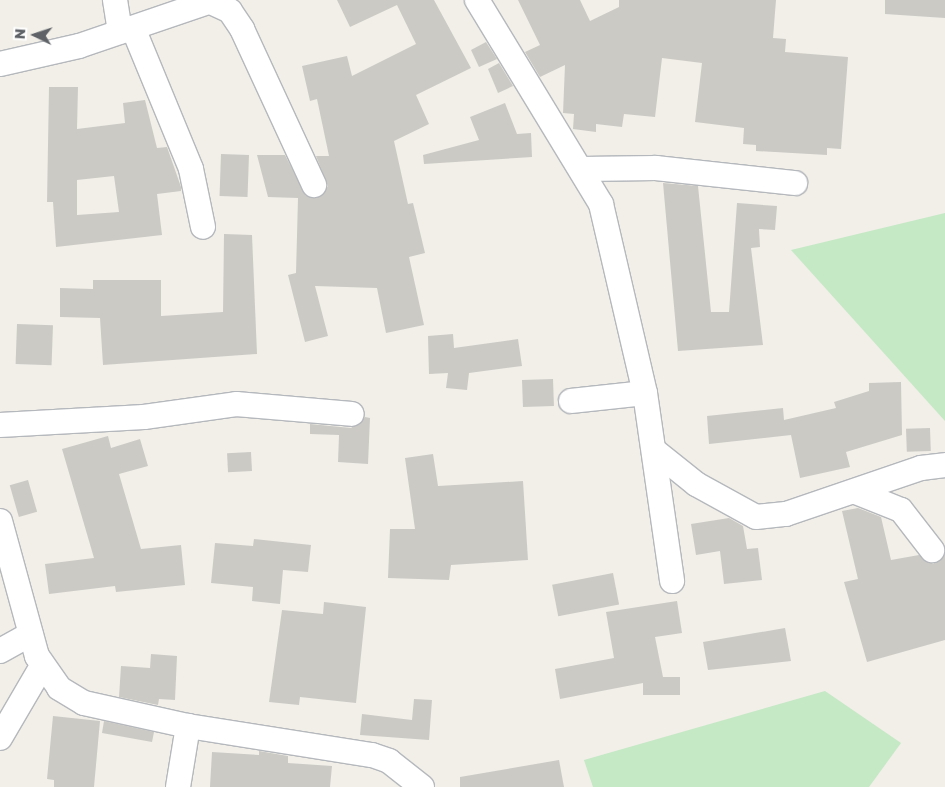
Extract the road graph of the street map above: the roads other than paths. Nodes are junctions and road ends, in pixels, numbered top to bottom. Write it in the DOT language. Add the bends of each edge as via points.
graph roads {
  1 [pos="115,0"];
  2 [pos="477,0"];
  3 [pos="212,1"];
  4 [pos="126,30"];
  5 [pos="0,64"];
  6 [pos="582,169"];
  7 [pos="795,183"];
  8 [pos="314,185"];
  9 [pos="203,227"];
  10 [pos="645,394"];
  11 [pos="571,401"];
  12 [pos="352,414"];
  13 [pos="0,425"];
  14 [pos="655,451"];
  15 [pos="945,466"];
  16 [pos="922,468"];
  17 [pos="945,479"];
  18 [pos="856,492"];
  19 [pos="0,521"];
  20 [pos="932,550"];
  21 [pos="672,581"];
  22 [pos="31,634"];
  23 [pos="0,651"];
  24 [pos="42,666"];
  25 [pos="188,726"];
  26 [pos="0,738"];
  27 [pos="178,787"];
  28 [pos="422,787"];
  1 -- 4 [label="street"];
  2 -- 6 [label="street"];
  3 -- 4 [label="street"];
  3 -- 8 [label="street" via="230,11 242,29"];
  4 -- 5 [label="street"];
  4 -- 9 [label="street" via="191,170"];
  6 -- 7 [label="street" via="656,168"];
  6 -- 10 [label="street" via="601,204"];
  10 -- 11 [label="street"];
  10 -- 14 [label="street"];
  12 -- 13 [label="street" via="236,404 144,417"];
  14 -- 18 [label="street" via="696,484 756,517 786,514"];
  14 -- 21 [label="street"];
  15 -- 16 [label="street"];
  16 -- 17 [label="street"];
  16 -- 18 [label="street"];
  18 -- 20 [label="street" via="900,510"];
  19 -- 22 [label="street"];
  22 -- 23 [label="street"];
  22 -- 24 [label="street"];
  24 -- 25 [label="street" via="59,688 84,703"];
  24 -- 26 [label="street"];
  25 -- 27 [label="street"];
  25 -- 28 [label="street" via="372,755 389,761"];
}
